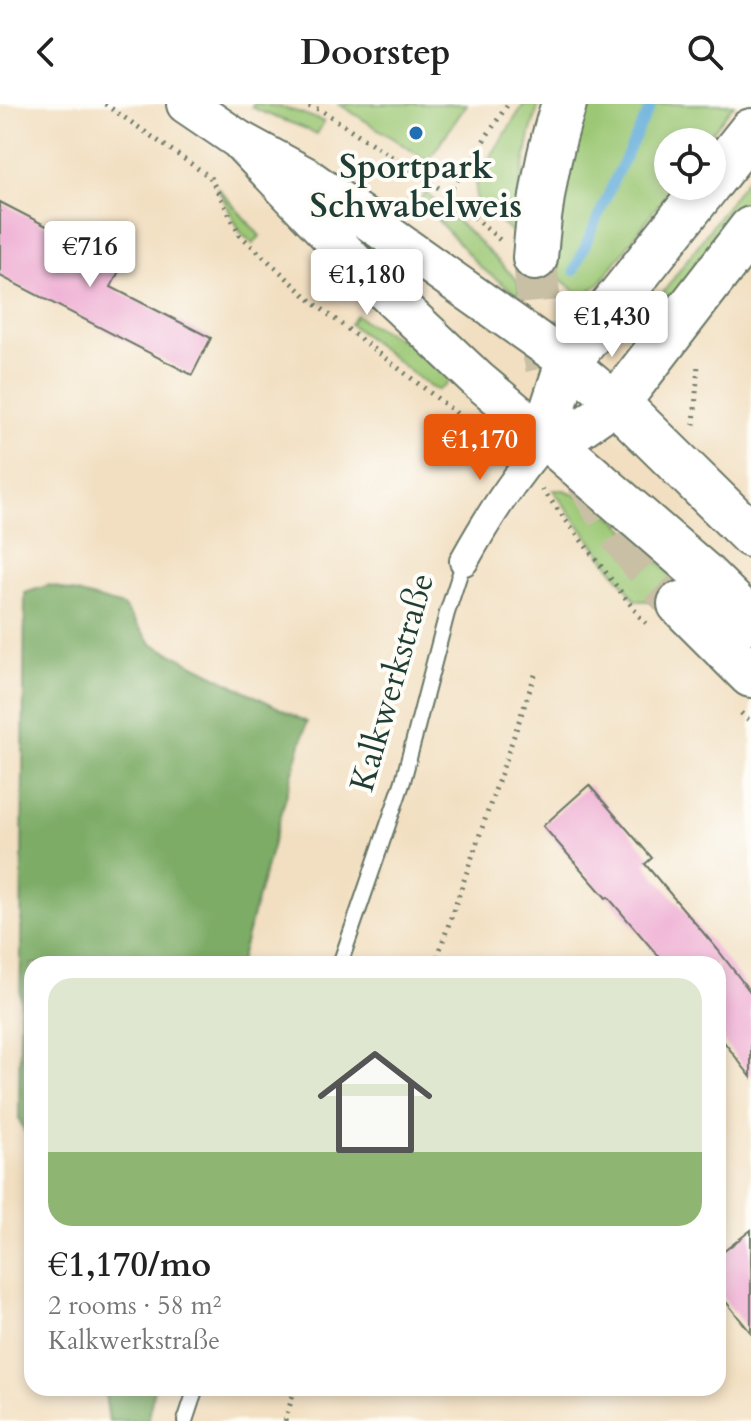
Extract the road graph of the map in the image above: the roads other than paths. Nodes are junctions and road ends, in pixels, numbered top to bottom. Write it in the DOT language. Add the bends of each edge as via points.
graph roads {
  1 [pos="186,104"];
  2 [pos="564,104"];
  3 [pos="751,131"];
  4 [pos="239,140"];
  5 [pos="726,162"];
  6 [pos="696,200"];
  7 [pos="751,229"];
  8 [pos="535,258"];
  9 [pos="568,362"];
  10 [pos="617,403"];
  11 [pos="534,455"];
  12 [pos="751,535"];
  13 [pos="464,561"];
  14 [pos="666,616"];
  15 [pos="751,621"];
  16 [pos="745,693"];
  17 [pos="343,956"];
  18 [pos="193,1396"];
  19 [pos="185,1421"];
  1 -- 4 [label="main road"];
  2 -- 8 [label="main road" via="545,173"];
  3 -- 5 [label="main road"];
  4 -- 9 [label="main road" via="305,176"];
  4 -- 11 [label="main road" via="366,274 478,380"];
  6 -- 9 [label="main road"];
  7 -- 10 [label="main road"];
  9 -- 10 [label="main road"];
  9 -- 11 [label="main road"];
  10 -- 11 [label="main road"];
  10 -- 12 [label="main road"];
  11 -- 13 [label="street, Kalkwerkstraße" via="488,516"];
  11 -- 15 [label="main road" via="700,571"];
  13 -- 17 [label="lane, Kalkwerkstraße" via="403,781"];
  14 -- 16 [label="main road"];
  18 -- 19 [label="lane"];
}
